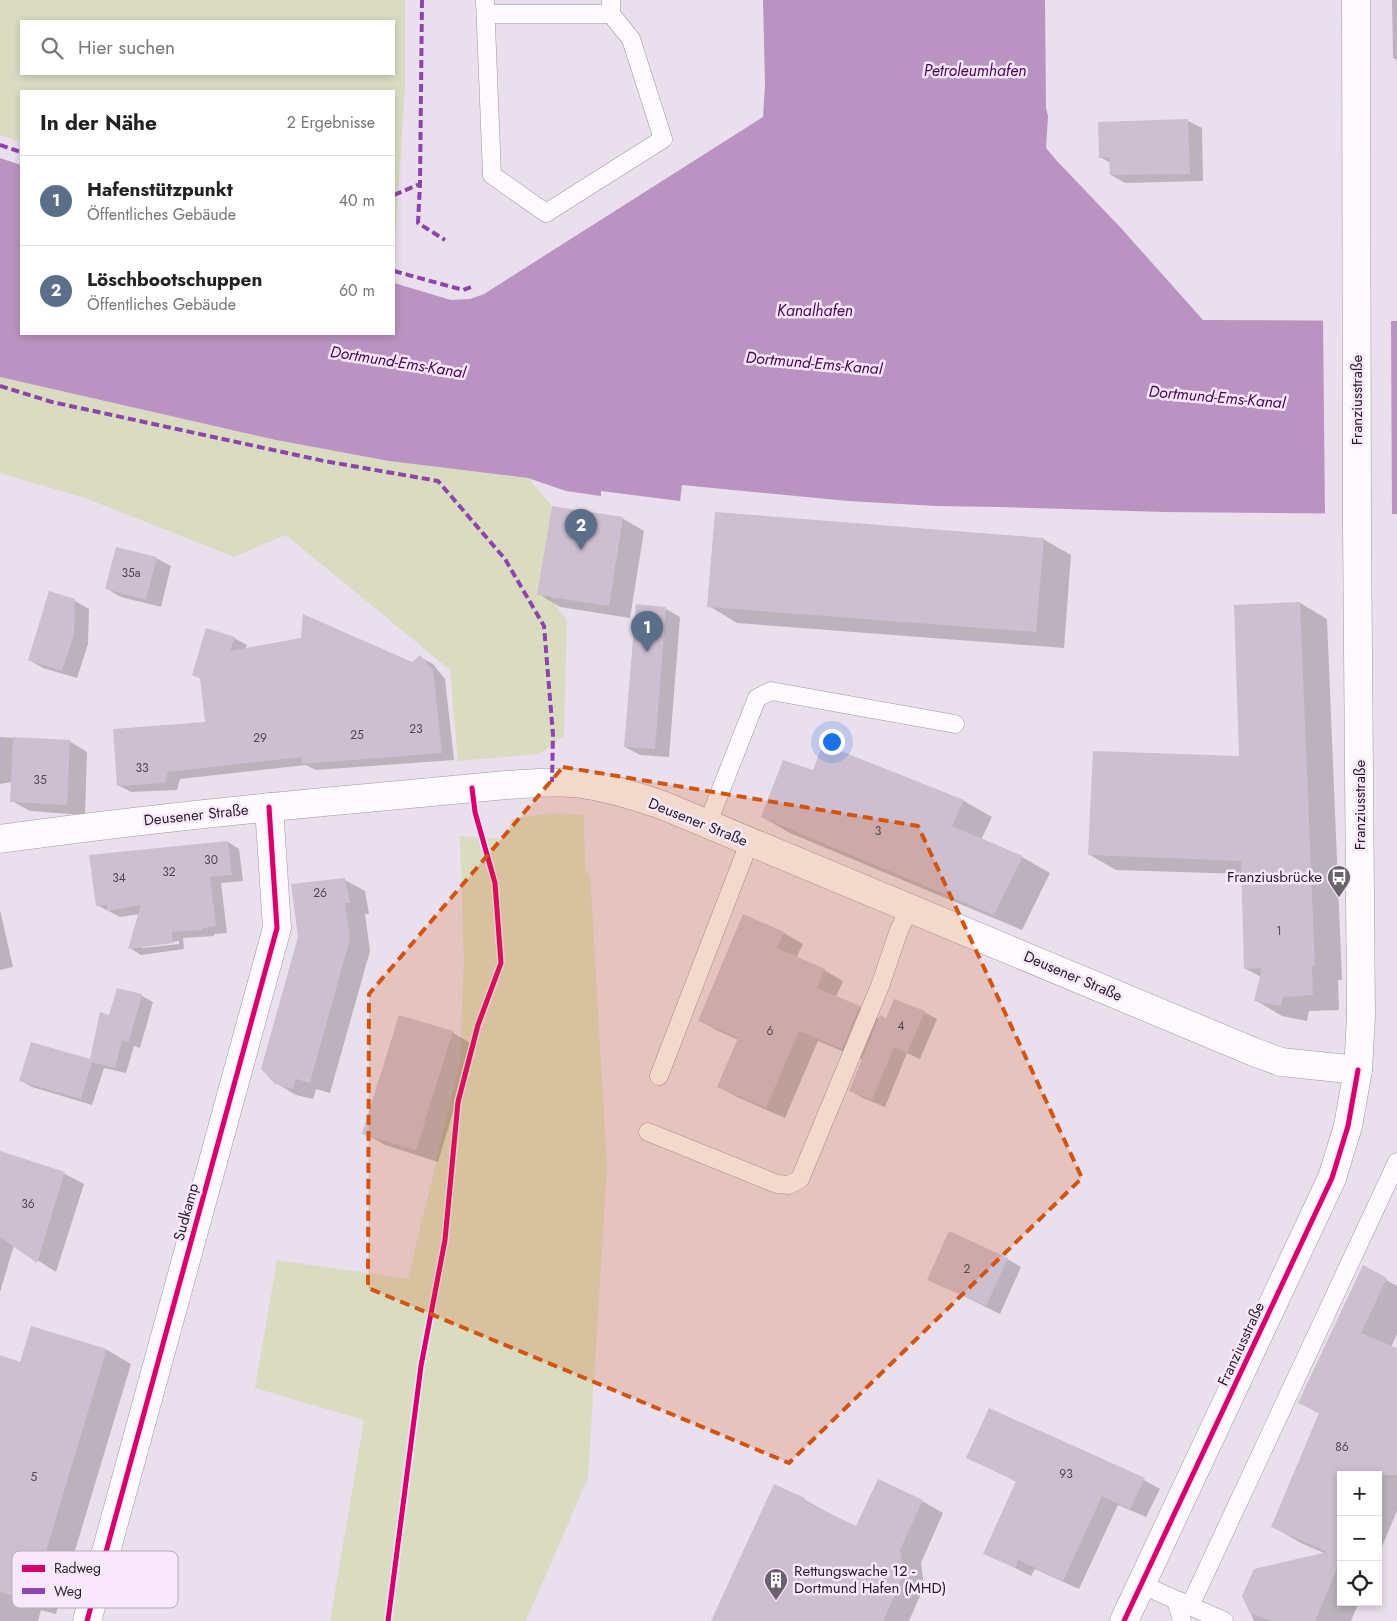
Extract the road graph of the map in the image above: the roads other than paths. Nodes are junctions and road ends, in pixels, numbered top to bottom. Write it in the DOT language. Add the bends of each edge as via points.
graph roads {
  1 [pos="1356,0"];
  2 [pos="486,7"];
  3 [pos="611,7"];
  4 [pos="955,724"];
  5 [pos="269,806"];
  6 [pos="707,825"];
  7 [pos="0,839"];
  8 [pos="749,843"];
  9 [pos="910,908"];
  10 [pos="1358,1070"];
  11 [pos="659,1076"];
  12 [pos="648,1132"];
  13 [pos="1397,1162"];
  14 [pos="106,1551"];
  15 [pos="1141,1584"];
  16 [pos="91,1608"];
  17 [pos="1183,1609"];
  18 [pos="87,1621"];
  19 [pos="1124,1621"];
  20 [pos="1224,1621"];
  1 -- 10 [label="main road, Franziusstraße" via="1361,1017"];
  2 -- 3 [label="lane"];
  2 -- 3 [label="lane" via="492,174 546,213 663,139 631,39"];
  4 -- 6 [label="lane" via="771,691 758,698"];
  5 -- 6 [label="main road, Deusener Straße" via="552,782 605,788 635,796"];
  5 -- 7 [label="main road, Deusener Straße"];
  5 -- 14 [label="main road, Sudkamp" via="277,928"];
  6 -- 8 [label="main road, Deusener Straße"];
  8 -- 9 [label="main road, Deusener Straße"];
  8 -- 11 [label="lane"];
  9 -- 10 [label="main road, Deusener Straße" via="1281,1062"];
  9 -- 12 [label="lane" via="800,1179 789,1185 778,1184"];
  10 -- 15 [label="main road, Franziusstraße" via="1348,1126 1332,1178"];
  13 -- 17 [label="lane"];
  15 -- 17 [label="lane"];
  15 -- 19 [label="main road, Franziusstraße"];
  16 -- 18 [label="main road, Sudkamp"];
  17 -- 20 [label="lane"];
}
